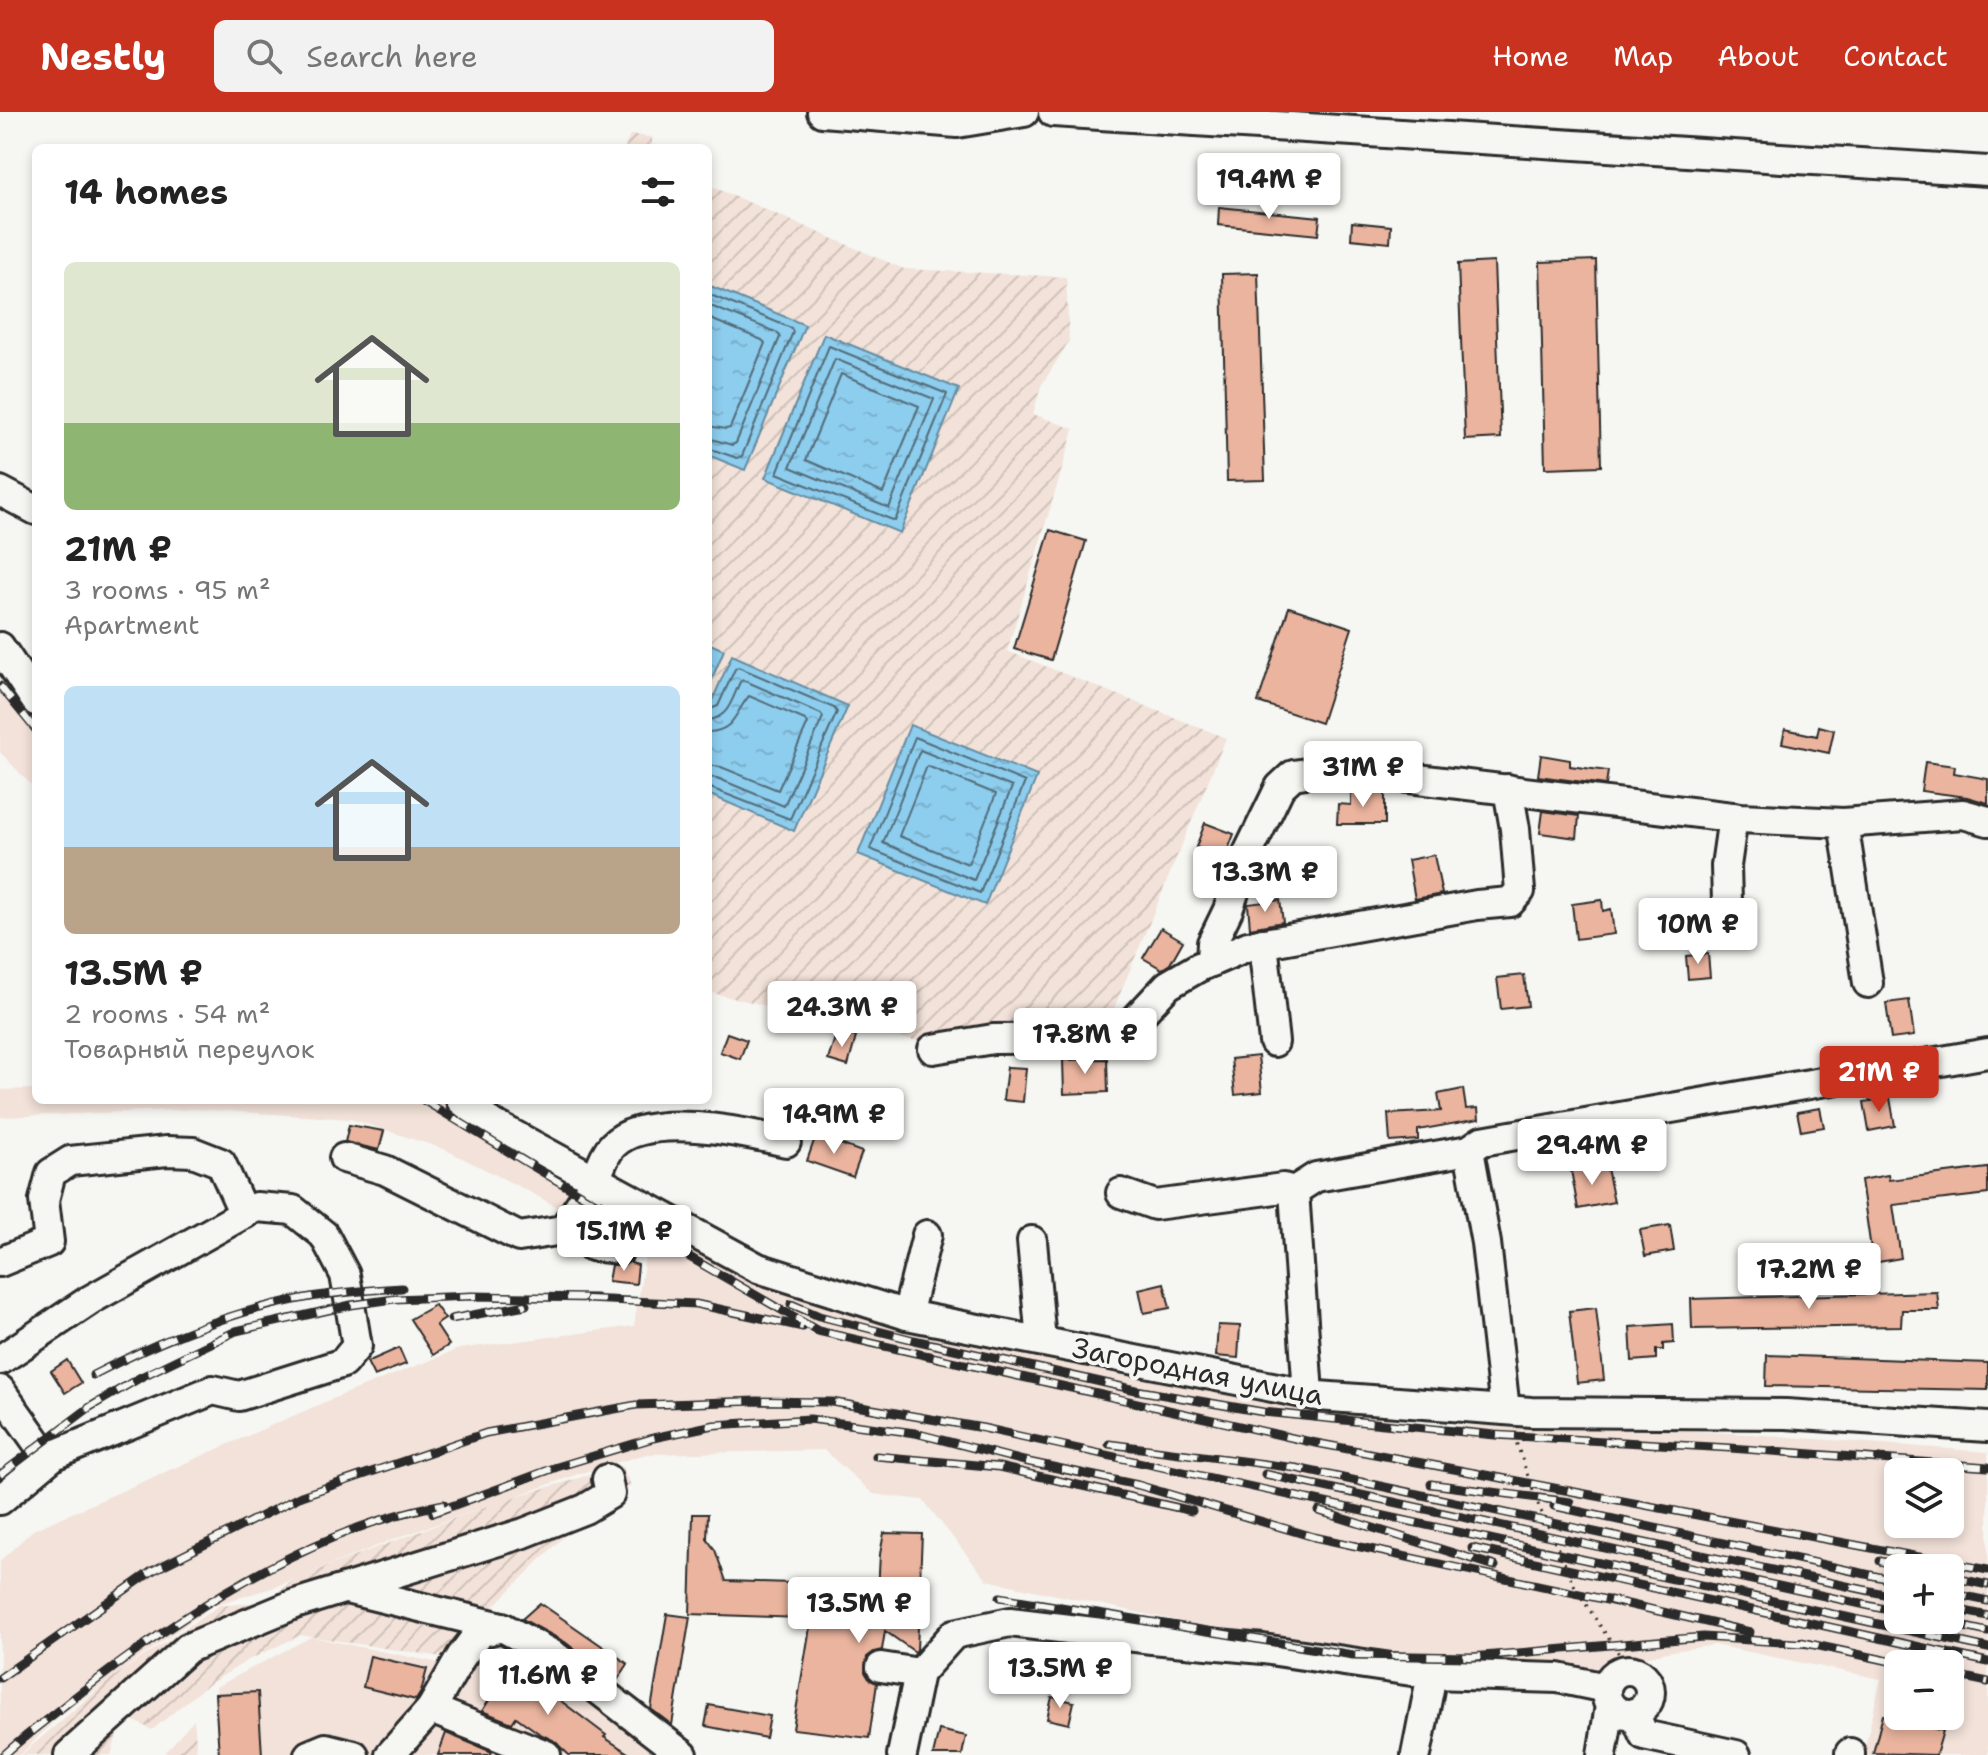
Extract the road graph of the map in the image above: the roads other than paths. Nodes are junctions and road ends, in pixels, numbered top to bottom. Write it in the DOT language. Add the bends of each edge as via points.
graph roads {
  1 [pos="822,112"];
  2 [pos="1024,112"];
  3 [pos="1053,112"];
  4 [pos="1988,171"];
  5 [pos="0,491"];
  6 [pos="32,508"];
  7 [pos="0,647"];
  8 [pos="32,695"];
  9 [pos="1508,789"];
  10 [pos="1733,817"];
  11 [pos="1988,821"];
  12 [pos="1843,823"];
  13 [pos="1727,902"];
  14 [pos="1263,943"];
  15 [pos="1211,962"];
  16 [pos="1868,983"];
  17 [pos="1274,1042"];
  18 [pos="933,1049"];
  19 [pos="1988,1053"];
  20 [pos="466,1104"];
  21 [pos="786,1142"];
  22 [pos="1469,1150"];
  23 [pos="344,1158"];
  24 [pos="595,1179"];
  25 [pos="1294,1191"];
  26 [pos="1121,1193"];
  27 [pos="244,1214"];
  28 [pos="563,1230"];
  29 [pos="927,1235"];
  30 [pos="1032,1241"];
  31 [pos="619,1249"];
  32 [pos="0,1262"];
  33 [pos="907,1315"];
  34 [pos="1041,1341"];
  35 [pos="0,1360"];
  36 [pos="0,1390"];
  37 [pos="1308,1394"];
  38 [pos="1505,1410"];
  39 [pos="1988,1427"];
  40 [pos="49,1459"];
  41 [pos="607,1479"];
  42 [pos="0,1500"];
  43 [pos="345,1589"];
  44 [pos="502,1627"];
  45 [pos="881,1667"];
  46 [pos="919,1673"];
  47 [pos="1432,1674"];
  48 [pos="1617,1702"];
  49 [pos="431,1709"];
  50 [pos="69,1755"];
  51 [pos="309,1755"];
  52 [pos="354,1755"];
  53 [pos="390,1755"];
  54 [pos="546,1755"];
  55 [pos="683,1755"];
  56 [pos="902,1755"];
  57 [pos="1416,1755"];
  58 [pos="1602,1755"];
  59 [pos="1736,1755"];
  1 -- 2 [label="street" via="957,123"];
  3 -- 4 [label="street"];
  5 -- 6 [label="street"];
  7 -- 8 [label="street"];
  9 -- 10 [label="street"];
  9 -- 14 [label="street" via="1520,891 1510,902"];
  9 -- 15 [label="street" via="1320,771 1293,775 1280,787 1247,855 1212,943"];
  10 -- 12 [label="street"];
  10 -- 13 [label="street"];
  11 -- 12 [label="street" via="1963,814"];
  12 -- 16 [label="street"];
  14 -- 15 [label="street"];
  14 -- 17 [label="street"];
  15 -- 18 [label="street" via="1168,985 1121,1035 1112,1038 993,1039"];
  19 -- 22 [label="street" via="1482,1141"];
  20 -- 24 [label="street, Загородная улица"];
  21 -- 24 [label="street" via="706,1128 639,1130 613,1144"];
  22 -- 25 [label="street" via="1316,1177"];
  22 -- 38 [label="street" via="1486,1243"];
  23 -- 28 [label="street" via="385,1170 519,1237"];
  24 -- 28 [label="street"];
  24 -- 33 [label="street, Загородная улица" via="758,1268"];
  25 -- 26 [label="street" via="1283,1188 1155,1205"];
  25 -- 37 [label="street"];
  27 -- 32 [label="street" via="221,1163 193,1152 70,1161 51,1173 44,1200 49,1242"];
  27 -- 35 [label="street" via="90,1300"];
  27 -- 40 [label="street" via="256,1207 293,1210 324,1235 345,1275 357,1346 343,1363 239,1396 213,1390"];
  28 -- 31 [label="street" via="592,1246"];
  29 -- 33 [label="street"];
  30 -- 34 [label="street"];
  33 -- 34 [label="street, Загородная улица"];
  34 -- 37 [label="street, Загородная улица"];
  36 -- 40 [label="street"];
  37 -- 38 [label="street, Загородная улица"];
  38 -- 39 [label="street, Загородная улица" via="1786,1414"];
  40 -- 42 [label="street"];
  41 -- 43 [label="street" via="610,1494 585,1509"];
  43 -- 44 [label="street"];
  43 -- 50 [label="street" via="188,1648"];
  44 -- 49 [label="street" via="479,1633"];
  44 -- 55 [label="street" via="555,1656"];
  45 -- 46 [label="street"];
  46 -- 47 [label="street" via="954,1634 1010,1622 1263,1649"];
  46 -- 56 [label="street"];
  47 -- 48 [label="street" via="1558,1678"];
  47 -- 57 [label="street"];
  48 -- 48 [label="street" via="1615,1673 1629,1669 1643,1675 1650,1688 1648,1702"];
  48 -- 58 [label="street"];
  48 -- 59 [label="street" via="1644,1735"];
  49 -- 53 [label="street"];
  49 -- 54 [label="street"];
  51 -- 52 [label="street" via="326,1748"];
}
